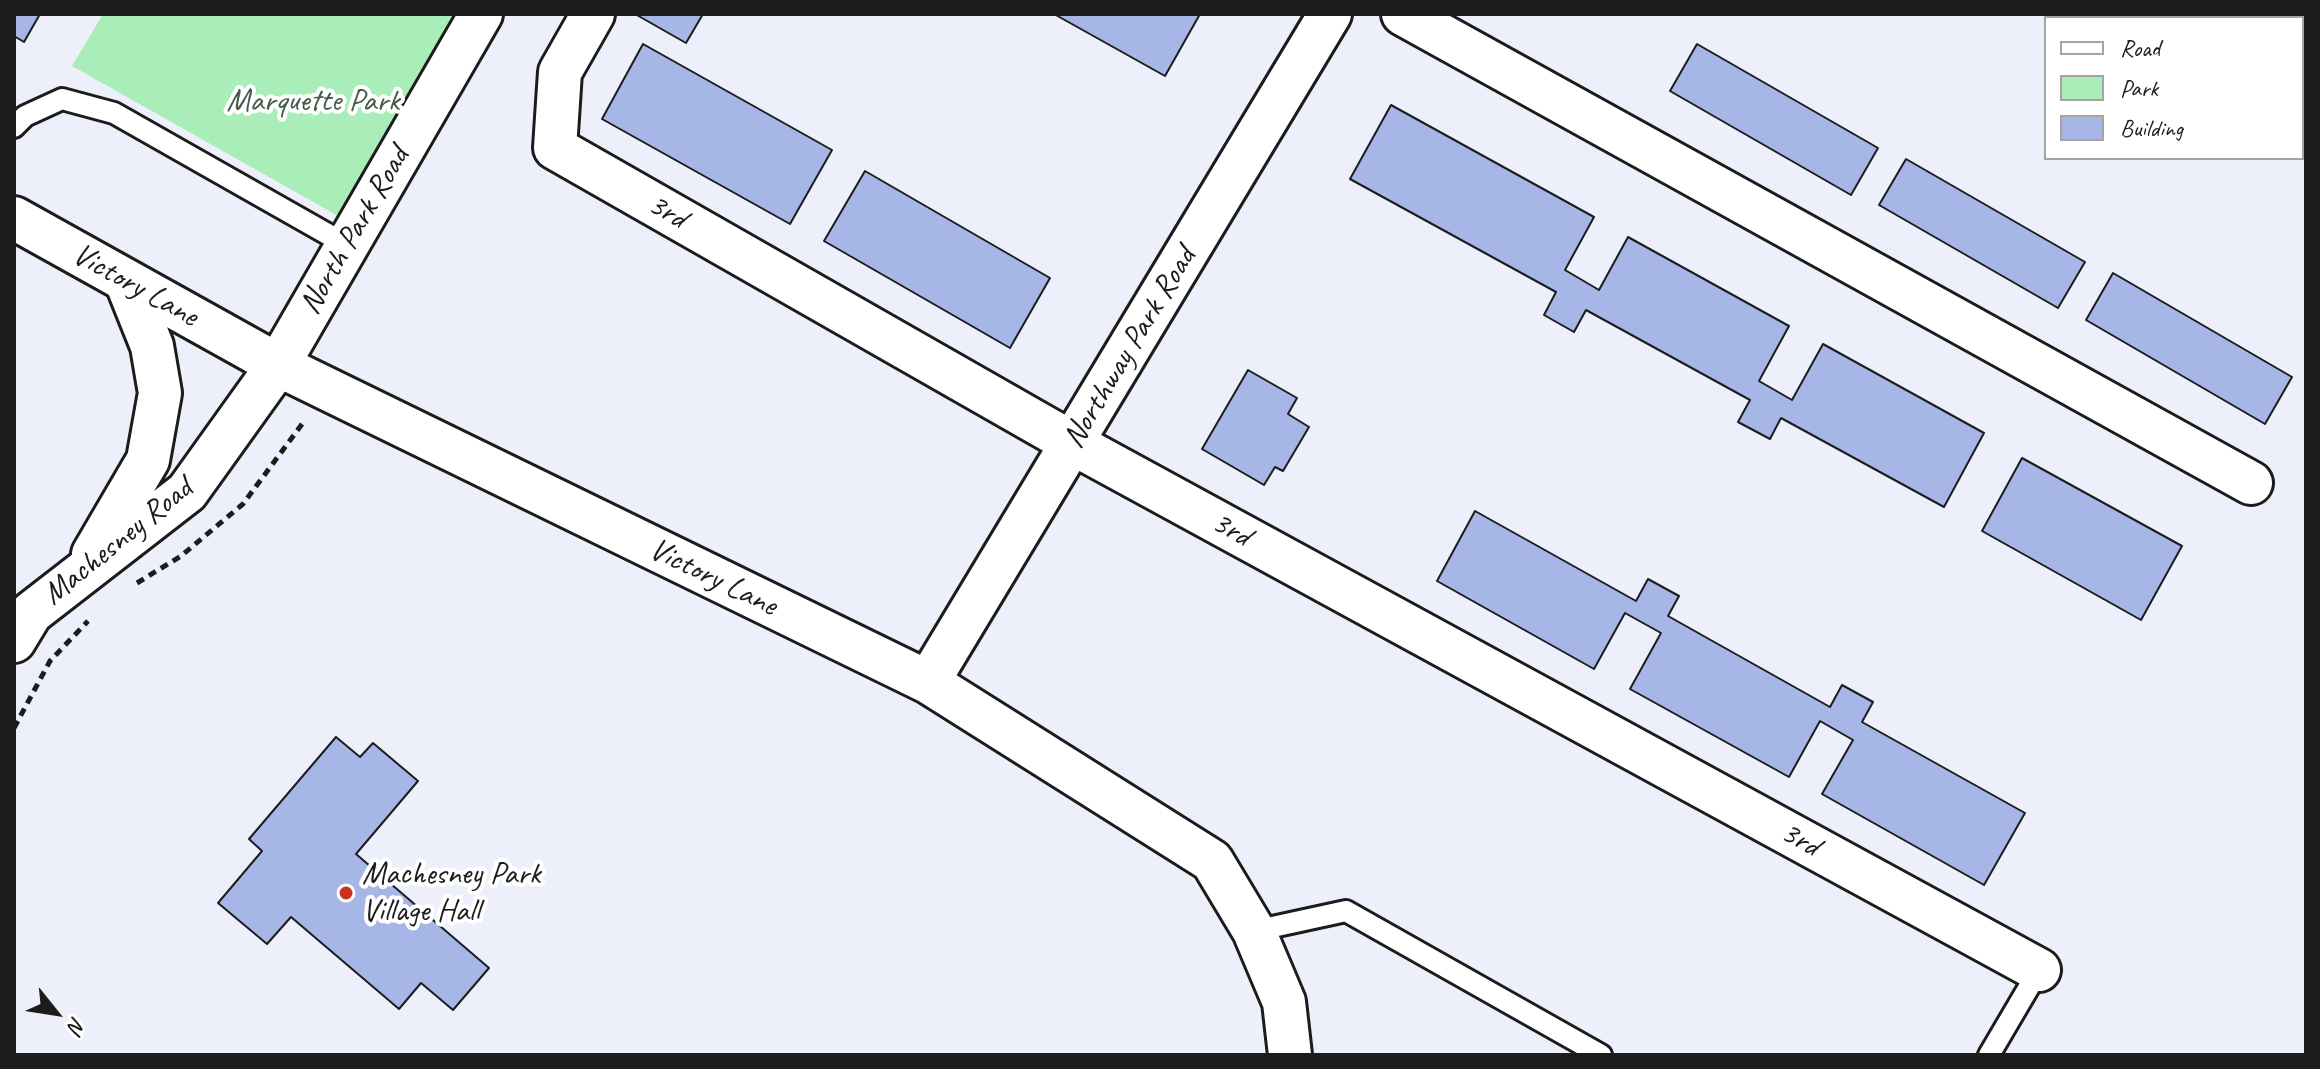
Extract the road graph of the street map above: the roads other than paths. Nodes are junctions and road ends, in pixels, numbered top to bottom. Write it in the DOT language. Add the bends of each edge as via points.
graph roads {
  1 [pos="481,14"];
  2 [pos="593,14"];
  3 [pos="1330,14"];
  4 [pos="1403,14"];
  5 [pos="14,127"];
  6 [pos="14,218"];
  7 [pos="345,244"];
  8 [pos="126,281"];
  9 [pos="278,365"];
  10 [pos="1072,443"];
  11 [pos="2251,483"];
  12 [pos="82,573"];
  13 [pos="14,641"];
  14 [pos="928,682"];
  15 [pos="1254,931"];
  16 [pos="2039,970"];
  17 [pos="1290,1055"];
  18 [pos="1601,1055"];
  19 [pos="1989,1055"];
  1 -- 7 [label="street, North Park Road"];
  2 -- 10 [label="street, 3rd" via="560,72 555,148"];
  3 -- 10 [label="street, Northway Park Road"];
  4 -- 11 [label="street"];
  5 -- 7 [label="lane" via="62,99 114,113"];
  6 -- 8 [label="street, Victory Lane"];
  7 -- 9 [label="street, North Park Road"];
  8 -- 9 [label="street, Victory Lane"];
  8 -- 12 [label="street" via="152,346 160,393 148,460"];
  9 -- 12 [label="street, Machesney Road" via="187,492"];
  9 -- 14 [label="street, Victory Lane"];
  10 -- 14 [label="street, Northway Park Road"];
  10 -- 16 [label="street, 3rd"];
  12 -- 13 [label="street, Machesney Road" via="31,613"];
  14 -- 15 [label="street, Victory Lane" via="1212,861"];
  15 -- 17 [label="street, Victory Lane" via="1284,1002"];
  15 -- 18 [label="lane" via="1346,911"];
  16 -- 19 [label="lane"];
}
